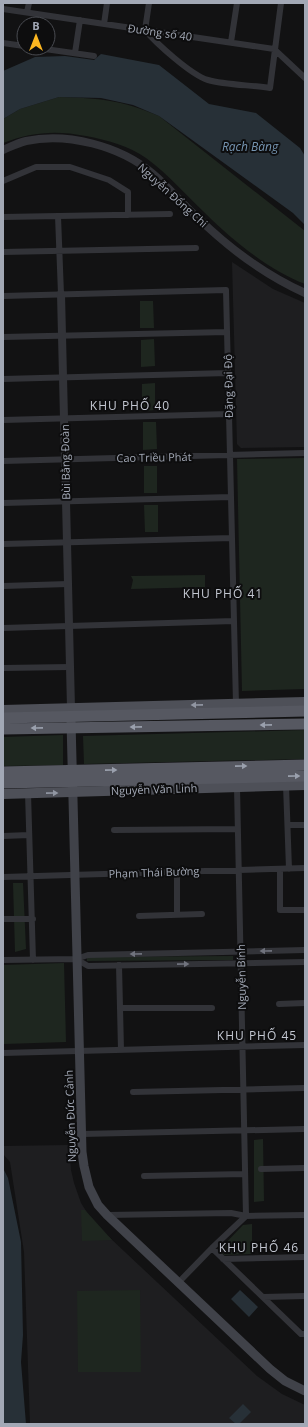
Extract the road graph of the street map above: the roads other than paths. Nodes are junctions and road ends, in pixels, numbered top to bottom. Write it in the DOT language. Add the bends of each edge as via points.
graph roads {
  1 [pos="29,3"];
  2 [pos="107,3"];
  3 [pos="149,3"];
  4 [pos="237,3"];
  5 [pos="281,3"];
  6 [pos="3,9"];
  7 [pos="27,12"];
  8 [pos="80,20"];
  9 [pos="104,24"];
  10 [pos="145,30"];
  11 [pos="231,42"];
  12 [pos="3,43"];
  13 [pos="16,45"];
  14 [pos="274,49"];
  15 [pos="56,50"];
  16 [pos="75,53"];
  17 [pos="94,56"];
  18 [pos="304,75"];
  19 [pos="3,150"];
  20 [pos="3,181"];
  21 [pos="170,214"];
  22 [pos="128,215"];
  23 [pos="58,216"];
  24 [pos="3,217"];
  25 [pos="196,248"];
  26 [pos="3,252"];
  27 [pos="60,252"];
  28 [pos="305,293"];
  29 [pos="61,294"];
  30 [pos="3,296"];
  31 [pos="227,332"];
  32 [pos="62,336"];
  33 [pos="3,337"];
  34 [pos="228,373"];
  35 [pos="63,377"];
  36 [pos="3,379"];
  37 [pos="229,414"];
  38 [pos="64,418"];
  39 [pos="3,420"];
  40 [pos="305,453"];
  41 [pos="230,456"];
  42 [pos="65,460"];
  43 [pos="3,461"];
  44 [pos="231,497"];
  45 [pos="66,501"];
  46 [pos="3,503"];
  47 [pos="232,538"];
  48 [pos="67,543"];
  49 [pos="3,544"];
  50 [pos="68,584"];
  51 [pos="3,586"];
  52 [pos="234,622"];
  53 [pos="69,626"];
  54 [pos="3,628"];
  55 [pos="70,667"];
  56 [pos="3,668"];
  57 [pos="305,702"];
  58 [pos="237,708"];
  59 [pos="3,710"];
  60 [pos="305,711"];
  61 [pos="71,712"];
  62 [pos="3,718"];
  63 [pos="305,724"];
  64 [pos="72,728"];
  65 [pos="3,729"];
  66 [pos="305,765"];
  67 [pos="3,772"];
  68 [pos="305,776"];
  69 [pos="73,782"];
  70 [pos="3,783"];
  71 [pos="286,785"];
  72 [pos="305,785"];
  73 [pos="237,787"];
  74 [pos="28,793"];
  75 [pos="3,794"];
  76 [pos="288,825"];
  77 [pos="305,825"];
  78 [pos="238,829"];
  79 [pos="114,830"];
  80 [pos="30,835"];
  81 [pos="3,836"];
  82 [pos="305,868"];
  83 [pos="280,869"];
  84 [pos="290,869"];
  85 [pos="238,870"];
  86 [pos="177,871"];
  87 [pos="75,875"];
  88 [pos="30,876"];
  89 [pos="3,877"];
  90 [pos="305,910"];
  91 [pos="177,914"];
  92 [pos="202,914"];
  93 [pos="139,916"];
  94 [pos="3,919"];
  95 [pos="33,919"];
  96 [pos="305,950"];
  97 [pos="241,952"];
  98 [pos="76,959"];
  99 [pos="3,960"];
  100 [pos="33,960"];
  101 [pos="305,962"];
  102 [pos="240,963"];
  103 [pos="119,965"];
  104 [pos="279,1004"];
  105 [pos="305,1004"];
  106 [pos="120,1008"];
  107 [pos="212,1008"];
  108 [pos="305,1045"];
  109 [pos="242,1047"];
  110 [pos="121,1050"];
  111 [pos="80,1051"];
  112 [pos="3,1052"];
  113 [pos="305,1088"];
  114 [pos="243,1089"];
  115 [pos="132,1092"];
  116 [pos="305,1129"];
  117 [pos="244,1131"];
  118 [pos="82,1134"];
  119 [pos="305,1168"];
  120 [pos="262,1169"];
  121 [pos="245,1174"];
  122 [pos="144,1176"];
  123 [pos="107,1215"];
  124 [pos="305,1215"];
  125 [pos="246,1216"];
  126 [pos="212,1248"];
  127 [pos="305,1257"];
  128 [pos="223,1259"];
  129 [pos="178,1284"];
  130 [pos="305,1296"];
  131 [pos="263,1297"];
  132 [pos="305,1334"];
  133 [pos="305,1391"];
  1 -- 7 [label="street"];
  2 -- 9 [label="street"];
  3 -- 10 [label="street"];
  4 -- 11 [label="street"];
  5 -- 14 [label="street"];
  6 -- 7 [label="street, Đường số 40"];
  7 -- 8 [label="street, Đường số 40"];
  8 -- 9 [label="street, Đường số 40"];
  8 -- 16 [label="street"];
  9 -- 10 [label="street, Đường số 40"];
  10 -- 11 [label="street, Đường số 40"];
  10 -- 14 [label="street" via="196,74 208,80 270,88"];
  11 -- 14 [label="street, Đường số 40"];
  12 -- 13 [label="street"];
  14 -- 18 [label="street"];
  15 -- 16 [label="street"];
  16 -- 17 [label="street"];
  19 -- 28 [label="street, Nguyễn Đổng Chi" via="26,141 60,139 93,145 126,156 152,173 232,248 274,277"];
  20 -- 22 [label="street" via="36,167 70,167 108,180 128,192"];
  21 -- 22 [label="street"];
  22 -- 23 [label="street"];
  23 -- 24 [label="street"];
  23 -- 27 [label="street, Bùi Bằng Đoàn"];
  25 -- 27 [label="street"];
  26 -- 27 [label="street"];
  27 -- 29 [label="street, Bùi Bằng Đoàn"];
  29 -- 30 [label="street, Đặng Đại Độ"];
  29 -- 31 [label="street, Đặng Đại Độ" via="226,290"];
  29 -- 32 [label="street, Bùi Bằng Đoàn"];
  31 -- 32 [label="street"];
  31 -- 34 [label="street, Đặng Đại Độ"];
  32 -- 33 [label="street"];
  32 -- 35 [label="street, Bùi Bằng Đoàn"];
  34 -- 35 [label="street"];
  34 -- 37 [label="street, Đặng Đại Độ"];
  35 -- 36 [label="street"];
  35 -- 38 [label="street, Bùi Bằng Đoàn"];
  37 -- 38 [label="street"];
  37 -- 41 [label="street, Đặng Đại Độ"];
  38 -- 39 [label="street"];
  38 -- 42 [label="street, Bùi Bằng Đoàn"];
  40 -- 41 [label="street, Cao Triều Phát"];
  41 -- 42 [label="street, Cao Triều Phát"];
  41 -- 44 [label="street, Đặng Đại Độ"];
  42 -- 43 [label="street, Cao Triều Phát"];
  42 -- 45 [label="street, Bùi Bằng Đoàn"];
  44 -- 45 [label="street"];
  44 -- 47 [label="street, Đặng Đại Độ"];
  45 -- 46 [label="street"];
  45 -- 48 [label="street, Bùi Bằng Đoàn"];
  47 -- 48 [label="street"];
  47 -- 52 [label="street, Đặng Đại Độ"];
  48 -- 49 [label="street"];
  48 -- 50 [label="street, Bùi Bằng Đoàn"];
  50 -- 51 [label="street"];
  50 -- 53 [label="street, Bùi Bằng Đoàn"];
  52 -- 53 [label="street"];
  52 -- 58 [label="street, Đặng Đại Độ"];
  53 -- 54 [label="street"];
  53 -- 55 [label="street, Bùi Bằng Đoàn"];
  55 -- 56 [label="street"];
  55 -- 61 [label="street, Bùi Bằng Đoàn"];
  57 -- 58 [label="main road"];
  58 -- 60 [label="highway"];
  58 -- 61 [label="highway, one-way"];
  59 -- 61 [label="main road"];
  61 -- 62 [label="highway"];
  61 -- 64 [label="main road, Nguyễn Đức Cảnh"];
  63 -- 64 [label="highway, one-way"];
  64 -- 65 [label="highway, one-way"];
  64 -- 69 [label="main road, Nguyễn Đức Cảnh"];
  69 -- 66 [label="highway, Nguyễn Văn Linh, one-way"];
  67 -- 69 [label="highway, Nguyễn Văn Linh"];
  69 -- 68 [label="highway, Nguyễn Văn Linh, one-way"];
  69 -- 70 [label="highway, Nguyễn Văn Linh"];
  69 -- 73 [label="main road, Nguyễn Văn Linh"];
  74 -- 69 [label="main road, Nguyễn Văn Linh, one-way"];
  69 -- 87 [label="main road, Nguyễn Đức Cảnh"];
  71 -- 72 [label="main road, Nguyễn Văn Linh"];
  71 -- 73 [label="main road, Nguyễn Văn Linh"];
  71 -- 76 [label="street"];
  73 -- 78 [label="street, Nguyễn Bính"];
  74 -- 75 [label="main road, Nguyễn Văn Linh"];
  74 -- 80 [label="street"];
  76 -- 77 [label="street"];
  76 -- 84 [label="street"];
  78 -- 79 [label="street"];
  78 -- 85 [label="street, Nguyễn Bính"];
  80 -- 81 [label="street"];
  80 -- 88 [label="street"];
  82 -- 84 [label="street, Phạm Thái Bường"];
  83 -- 84 [label="street, Phạm Thái Bường"];
  83 -- 85 [label="street, Phạm Thái Bường"];
  83 -- 90 [label="street" via="280,910"];
  85 -- 86 [label="street, Phạm Thái Bường"];
  85 -- 97 [label="street, Nguyễn Bính"];
  86 -- 87 [label="street, Phạm Thái Bường"];
  86 -- 91 [label="street"];
  87 -- 88 [label="street, Phạm Thái Bường"];
  87 -- 98 [label="main road, Nguyễn Đức Cảnh"];
  88 -- 89 [label="street, Phạm Thái Bường"];
  88 -- 95 [label="street"];
  91 -- 92 [label="street"];
  91 -- 93 [label="street"];
  94 -- 95 [label="street"];
  95 -- 100 [label="street"];
  96 -- 97 [label="street, one-way"];
  97 -- 98 [label="street, one-way" via="88,955"];
  97 -- 102 [label="street, Nguyễn Bính"];
  98 -- 100 [label="street"];
  98 -- 103 [label="street" via="88,966"];
  98 -- 111 [label="main road, Nguyễn Đức Cảnh"];
  99 -- 100 [label="street"];
  101 -- 102 [label="street"];
  103 -- 102 [label="street, one-way"];
  102 -- 109 [label="street, Nguyễn Bính"];
  103 -- 106 [label="street"];
  104 -- 105 [label="street"];
  106 -- 107 [label="street"];
  106 -- 110 [label="street"];
  108 -- 109 [label="street"];
  109 -- 110 [label="street"];
  109 -- 114 [label="street, Nguyễn Bính"];
  110 -- 111 [label="street"];
  111 -- 112 [label="street"];
  111 -- 118 [label="main road, Nguyễn Đức Cảnh"];
  113 -- 114 [label="street"];
  114 -- 115 [label="street"];
  114 -- 117 [label="street, Nguyễn Bính"];
  116 -- 117 [label="street"];
  117 -- 118 [label="street"];
  117 -- 121 [label="street, Nguyễn Bính"];
  118 -- 123 [label="main road, Nguyễn Đức Cảnh" via="87,1180 95,1199"];
  119 -- 120 [label="street"];
  121 -- 122 [label="street"];
  121 -- 125 [label="street, Nguyễn Bính"];
  123 -- 125 [label="street" via="231,1213"];
  123 -- 129 [label="main road, Nguyễn Đức Cảnh"];
  124 -- 125 [label="street"];
  125 -- 126 [label="street"];
  126 -- 128 [label="street"];
  126 -- 129 [label="street"];
  127 -- 128 [label="street"];
  128 -- 131 [label="street"];
  129 -- 133 [label="main road, Nguyễn Đức Cảnh" via="278,1376"];
  130 -- 131 [label="street"];
  131 -- 132 [label="street" via="301,1334"];
}
